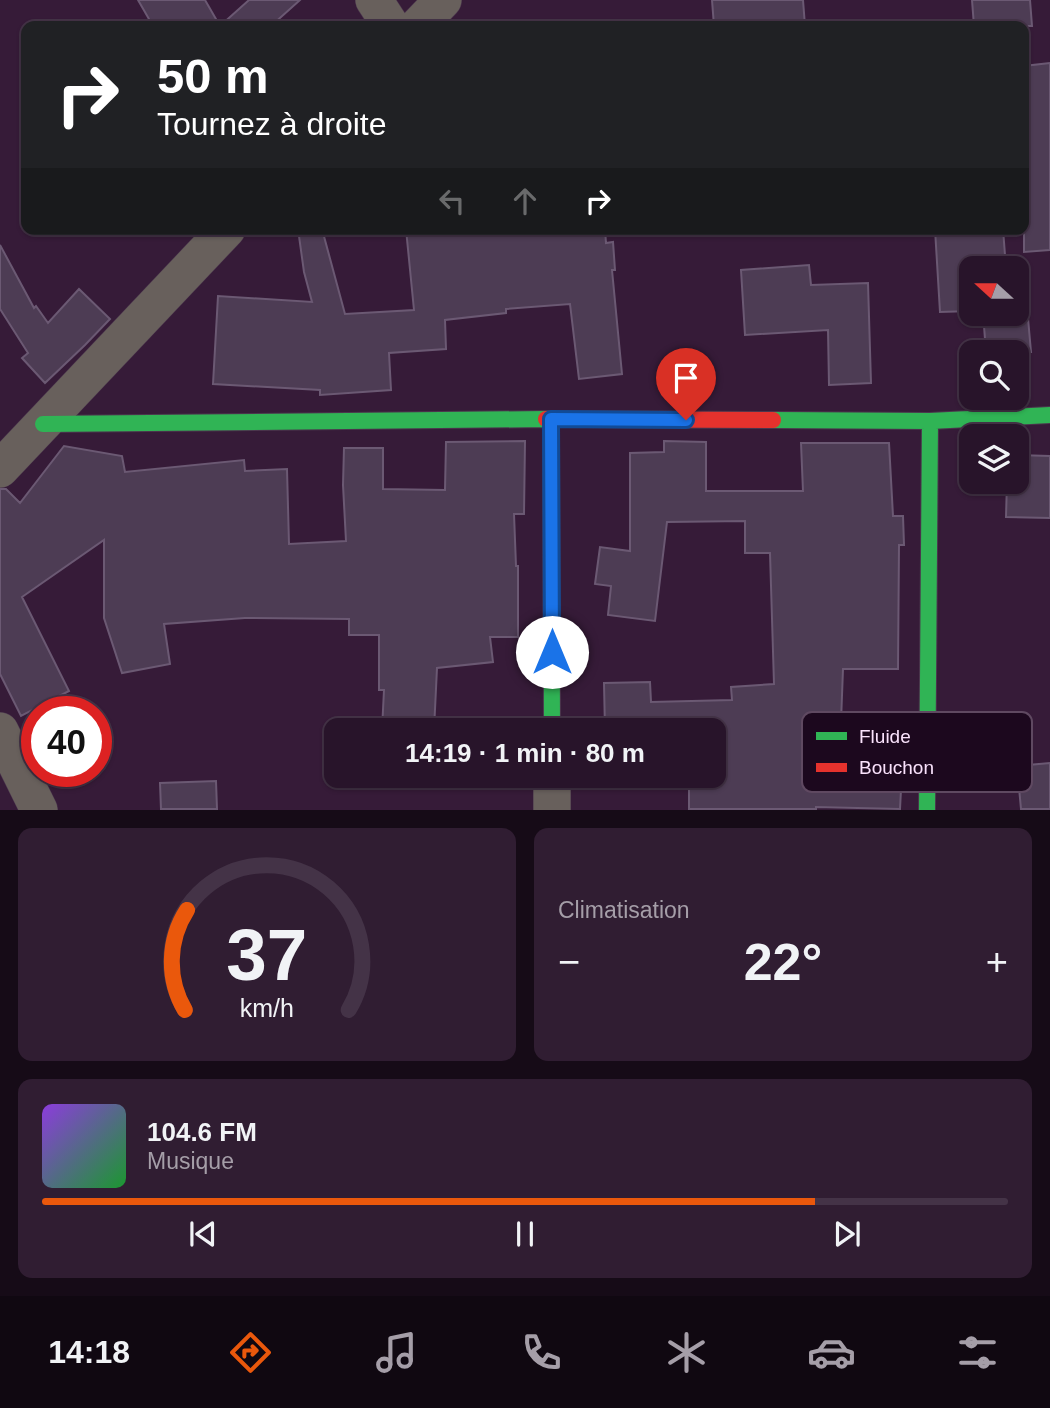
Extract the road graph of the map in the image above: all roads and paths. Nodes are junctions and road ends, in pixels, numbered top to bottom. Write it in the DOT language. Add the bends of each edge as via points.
graph roads {
  1 [pos="374,0"];
  2 [pos="443,0"];
  3 [pos="388,21"];
  4 [pos="423,21"];
  5 [pos="221,235"];
  6 [pos="1050,415"];
  7 [pos="551,419"];
  8 [pos="930,421"];
  9 [pos="43,424"];
  10 [pos="0,468"];
  11 [pos="928,712"];
  12 [pos="552,718"];
  13 [pos="0,731"];
  14 [pos="552,788"];
  15 [pos="927,792"];
  16 [pos="39,810"];
  17 [pos="552,810"];
  18 [pos="927,810"];
  1 -- 3 [label="street"];
  2 -- 4 [label="street"];
  5 -- 9 [label="street"];
  6 -- 8 [label="street"];
  7 -- 8 [label="street"];
  7 -- 9 [label="street"];
  7 -- 12 [label="street"];
  8 -- 11 [label="street"];
  9 -- 10 [label="street"];
  13 -- 16 [label="street"];
  14 -- 17 [label="street"];
  15 -- 18 [label="street"];
}
